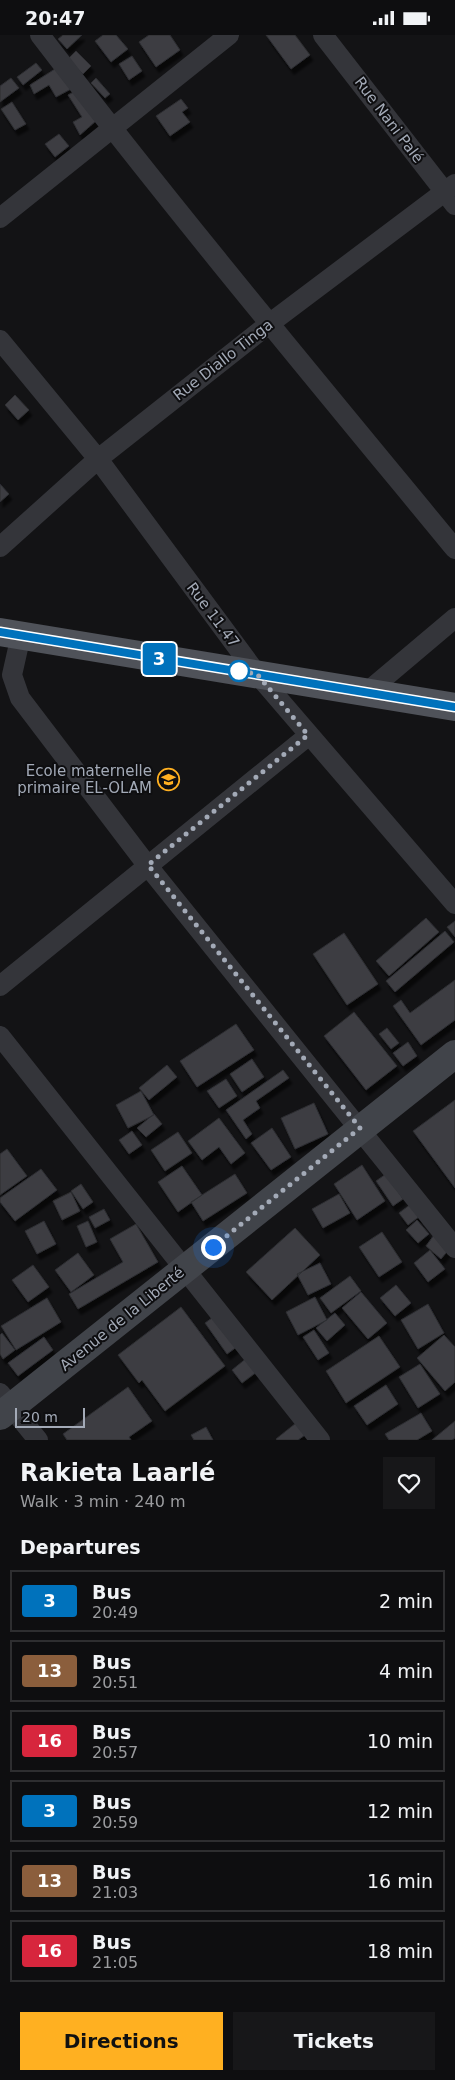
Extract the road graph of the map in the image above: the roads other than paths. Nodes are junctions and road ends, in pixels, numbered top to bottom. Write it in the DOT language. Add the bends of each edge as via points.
graph roads {
  1 [pos="40,35"];
  2 [pos="229,35"];
  3 [pos="322,35"];
  4 [pos="112,129"];
  5 [pos="451,194"];
  6 [pos="0,219"];
  7 [pos="269,324"];
  8 [pos="0,340"];
  9 [pos="98,459"];
  10 [pos="0,547"];
  11 [pos="455,549"];
  12 [pos="455,618"];
  13 [pos="11,634"];
  14 [pos="257,674"];
  15 [pos="366,693"];
  16 [pos="455,707"];
  17 [pos="308,735"];
  18 [pos="148,865"];
  19 [pos="455,904"];
  20 [pos="0,986"];
  21 [pos="0,1036"];
  22 [pos="455,1054"];
  23 [pos="360,1128"];
  24 [pos="455,1248"];
  25 [pos="183,1270"];
  26 [pos="4,1405"];
  27 [pos="38,1440"];
  28 [pos="320,1440"];
  1 -- 4 [label="street"];
  2 -- 4 [label="street"];
  3 -- 5 [label="street, Rue Nani Palé"];
  4 -- 6 [label="street"];
  4 -- 7 [label="street"];
  5 -- 7 [label="street, Rue Diallo Tinga"];
  7 -- 9 [label="street, Rue Diallo Tinga"];
  7 -- 11 [label="street"];
  8 -- 9 [label="street, Rue 11.47"];
  9 -- 10 [label="street, Rue Diallo Tinga"];
  9 -- 14 [label="street, Rue 11.47"];
  12 -- 15 [label="street"];
  13 -- 14 [label="main road"];
  13 -- 18 [label="street" via="12,675 20,698"];
  14 -- 15 [label="main road"];
  14 -- 17 [label="street, Rue 11.47"];
  15 -- 16 [label="main road"];
  17 -- 18 [label="street"];
  17 -- 19 [label="street, Rue 11.47"];
  18 -- 20 [label="street"];
  18 -- 23 [label="street"];
  21 -- 25 [label="street"];
  22 -- 23 [label="main road, Avenue de la Liberté"];
  23 -- 24 [label="street"];
  23 -- 25 [label="main road, Avenue de la Liberté"];
  25 -- 26 [label="main road, Avenue de la Liberté"];
  25 -- 28 [label="street"];
  26 -- 27 [label="street"];
}
